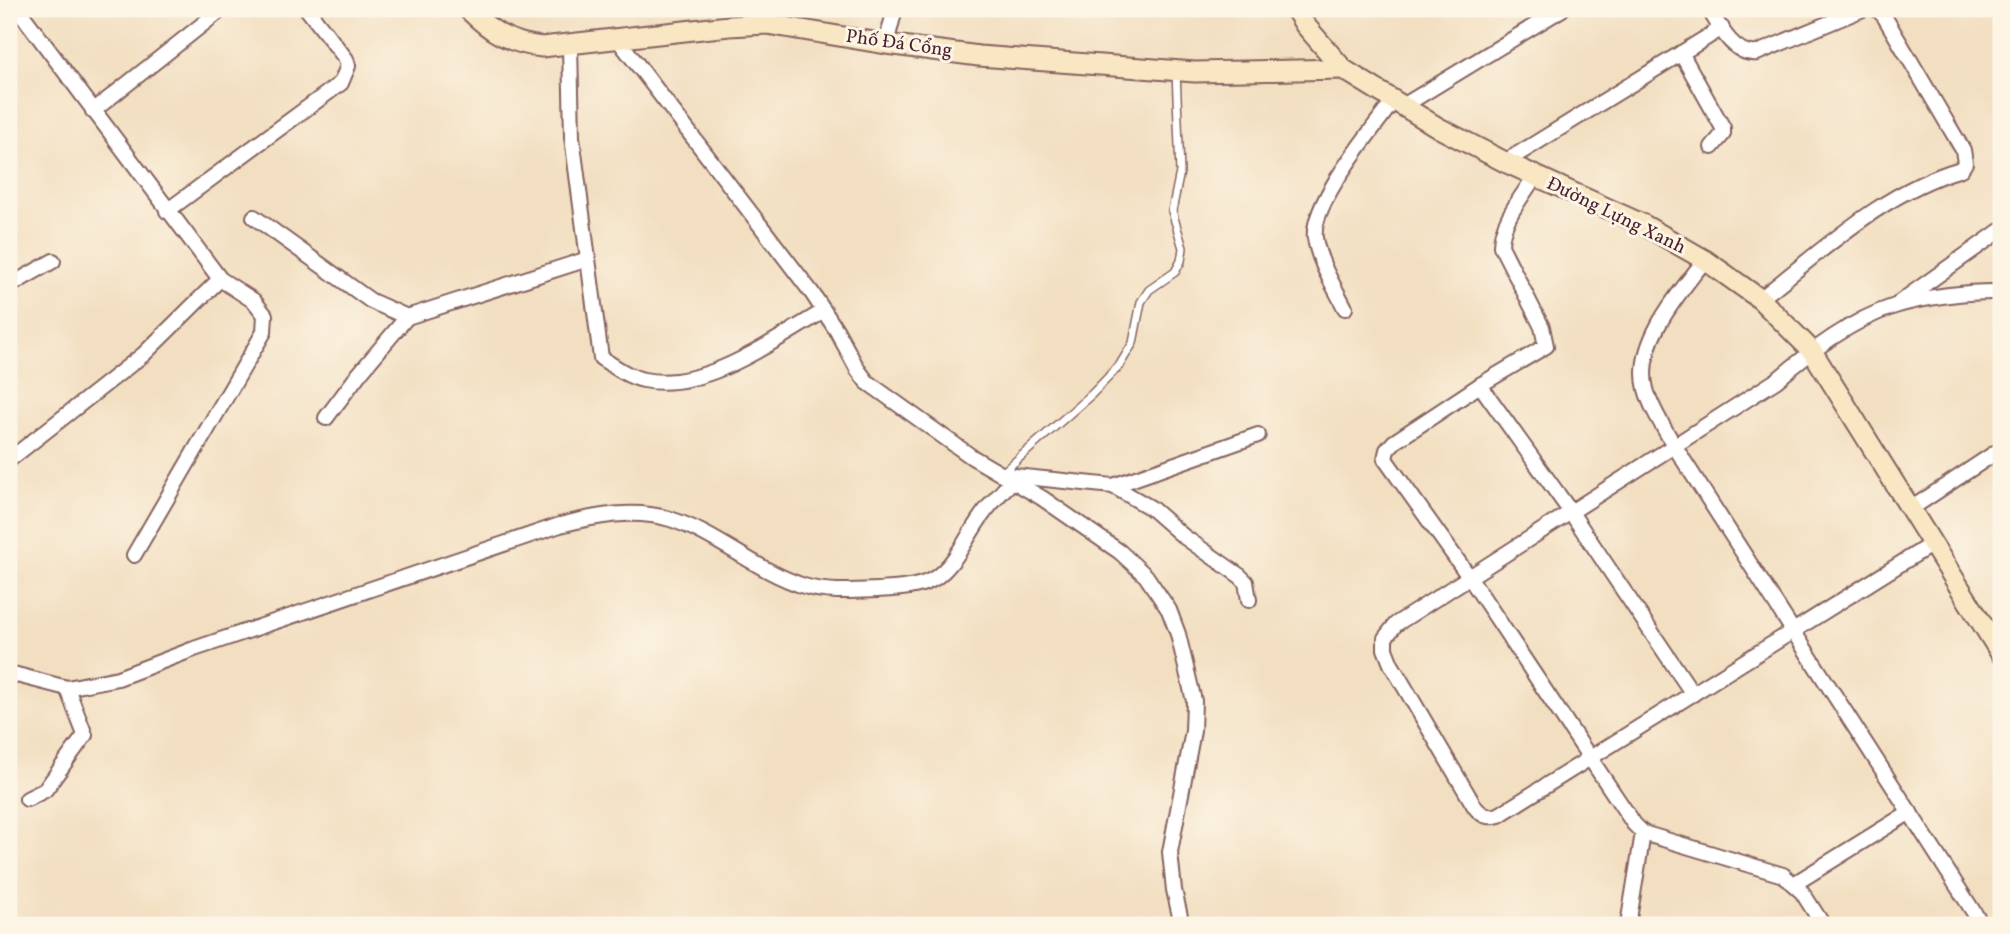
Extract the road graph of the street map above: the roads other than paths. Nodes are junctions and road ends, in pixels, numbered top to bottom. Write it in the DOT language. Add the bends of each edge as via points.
graph roads {
  1 [pos="18,9"];
  2 [pos="222,9"];
  3 [pos="307,9"];
  4 [pos="468,9"];
  5 [pos="895,9"];
  6 [pos="1295,9"];
  7 [pos="1562,9"];
  8 [pos="1709,9"];
  9 [pos="1863,9"];
  10 [pos="1877,9"];
  11 [pos="764,16"];
  12 [pos="1722,28"];
  13 [pos="617,38"];
  14 [pos="886,44"];
  15 [pos="570,45"];
  16 [pos="1681,53"];
  17 [pos="1342,69"];
  18 [pos="1176,70"];
  19 [pos="1398,103"];
  20 [pos="93,111"];
  21 [pos="1712,147"];
  22 [pos="1505,162"];
  23 [pos="1535,176"];
  24 [pos="167,211"];
  25 [pos="254,217"];
  26 [pos="2001,230"];
  27 [pos="588,259"];
  28 [pos="1705,260"];
  29 [pos="53,261"];
  30 [pos="220,279"];
  31 [pos="9,286"];
  32 [pos="2001,292"];
  33 [pos="1760,299"];
  34 [pos="1896,305"];
  35 [pos="1345,308"];
  36 [pos="824,311"];
  37 [pos="407,317"];
  38 [pos="1811,351"];
  39 [pos="1480,385"];
  40 [pos="326,418"];
  41 [pos="1258,435"];
  42 [pos="1675,447"];
  43 [pos="2001,449"];
  44 [pos="9,460"];
  45 [pos="1006,478"];
  46 [pos="1113,486"];
  47 [pos="1912,508"];
  48 [pos="1570,512"];
  49 [pos="1932,544"];
  50 [pos="134,555"];
  51 [pos="1470,578"];
  52 [pos="1249,600"];
  53 [pos="1793,631"];
  54 [pos="2001,654"];
  55 [pos="9,673"];
  56 [pos="67,688"];
  57 [pos="1693,694"];
  58 [pos="1590,758"];
  59 [pos="27,799"];
  60 [pos="1910,812"];
  61 [pos="1643,833"];
  62 [pos="1794,884"];
  63 [pos="1182,925"];
  64 [pos="1628,925"];
  65 [pos="1823,925"];
  66 [pos="1982,925"];
  1 -- 20 [label="street"];
  2 -- 20 [label="street"];
  3 -- 24 [label="street" via="346,59 347,74 341,83"];
  4 -- 15 [label="main road, Phố Đá Cổng" via="502,37 542,47"];
  5 -- 14 [label="street"];
  6 -- 17 [label="main road, Đường Lựng Xanh"];
  7 -- 19 [label="street"];
  8 -- 12 [label="street"];
  9 -- 12 [label="street" via="1750,54 1742,52"];
  10 -- 33 [label="street" via="1963,150 1965,163 1961,169 1935,176 1897,196"];
  11 -- 13 [label="main road, Phố Đá Cổng" via="729,26"];
  11 -- 14 [label="main road, Phố Đá Cổng"];
  12 -- 16 [label="street"];
  13 -- 15 [label="main road, Phố Đá Cổng"];
  13 -- 36 [label="street"];
  14 -- 18 [label="main road, Phố Đá Cổng" via="979,56"];
  15 -- 27 [label="street" via="572,137"];
  16 -- 21 [label="street" via="1723,128"];
  16 -- 22 [label="street"];
  17 -- 18 [label="main road, Phố Đá Cổng"];
  17 -- 19 [label="main road, Đường Lựng Xanh"];
  18 -- 45 [label="lane" via="1180,172 1172,212 1183,248 1181,261 1141,302 1133,343 1119,366"];
  19 -- 22 [label="main road, Đường Lựng Xanh"];
  19 -- 35 [label="street" via="1326,197 1316,219 1314,236 1320,258"];
  20 -- 24 [label="street"];
  22 -- 23 [label="main road, Đường Lựng Xanh"];
  23 -- 28 [label="main road, Đường Lựng Xanh" via="1644,225"];
  23 -- 39 [label="street" via="1509,217 1501,246 1542,327 1546,346"];
  24 -- 30 [label="street"];
  25 -- 37 [label="street" via="371,301"];
  26 -- 34 [label="street"];
  27 -- 36 [label="street" via="601,358 644,380 702,376"];
  27 -- 37 [label="street"];
  28 -- 33 [label="main road, Đường Lựng Xanh"];
  28 -- 42 [label="street" via="1662,317 1643,375 1646,391"];
  29 -- 31 [label="street"];
  30 -- 44 [label="street" via="144,354"];
  30 -- 50 [label="street" via="265,315 264,332"];
  32 -- 34 [label="street"];
  33 -- 38 [label="main road, Đường Lựng Xanh"];
  34 -- 38 [label="street"];
  36 -- 45 [label="street" via="867,382"];
  37 -- 40 [label="street"];
  38 -- 42 [label="street" via="1777,380"];
  38 -- 47 [label="main road, Đường Lựng Xanh"];
  39 -- 48 [label="street"];
  39 -- 51 [label="street" via="1394,442 1385,459"];
  41 -- 46 [label="street"];
  42 -- 48 [label="street"];
  42 -- 53 [label="street"];
  43 -- 47 [label="street"];
  45 -- 46 [label="street"];
  45 -- 56 [label="street" via="947,565 923,583 855,591 806,587 670,519 624,514 592,517 118,678"];
  45 -- 63 [label="street" via="1120,552 1146,576 1170,610 1194,701 1193,731 1170,852"];
  46 -- 52 [label="street" via="1151,508 1240,576 1246,582"];
  47 -- 49 [label="main road, Đường Lựng Xanh"];
  48 -- 51 [label="street"];
  48 -- 57 [label="street"];
  49 -- 53 [label="street"];
  49 -- 54 [label="main road, Đường Lựng Xanh"];
  51 -- 58 [label="street"];
  51 -- 58 [label="street" via="1396,624 1385,638 1385,649 1475,807 1481,815 1499,815"];
  53 -- 57 [label="street"];
  53 -- 60 [label="street"];
  55 -- 56 [label="street"];
  56 -- 59 [label="street" via="85,735 45,790"];
  57 -- 58 [label="street"];
  58 -- 61 [label="street"];
  60 -- 62 [label="street"];
  60 -- 66 [label="street"];
  61 -- 62 [label="street" via="1783,875"];
  61 -- 64 [label="street"];
  62 -- 65 [label="street"];
}
